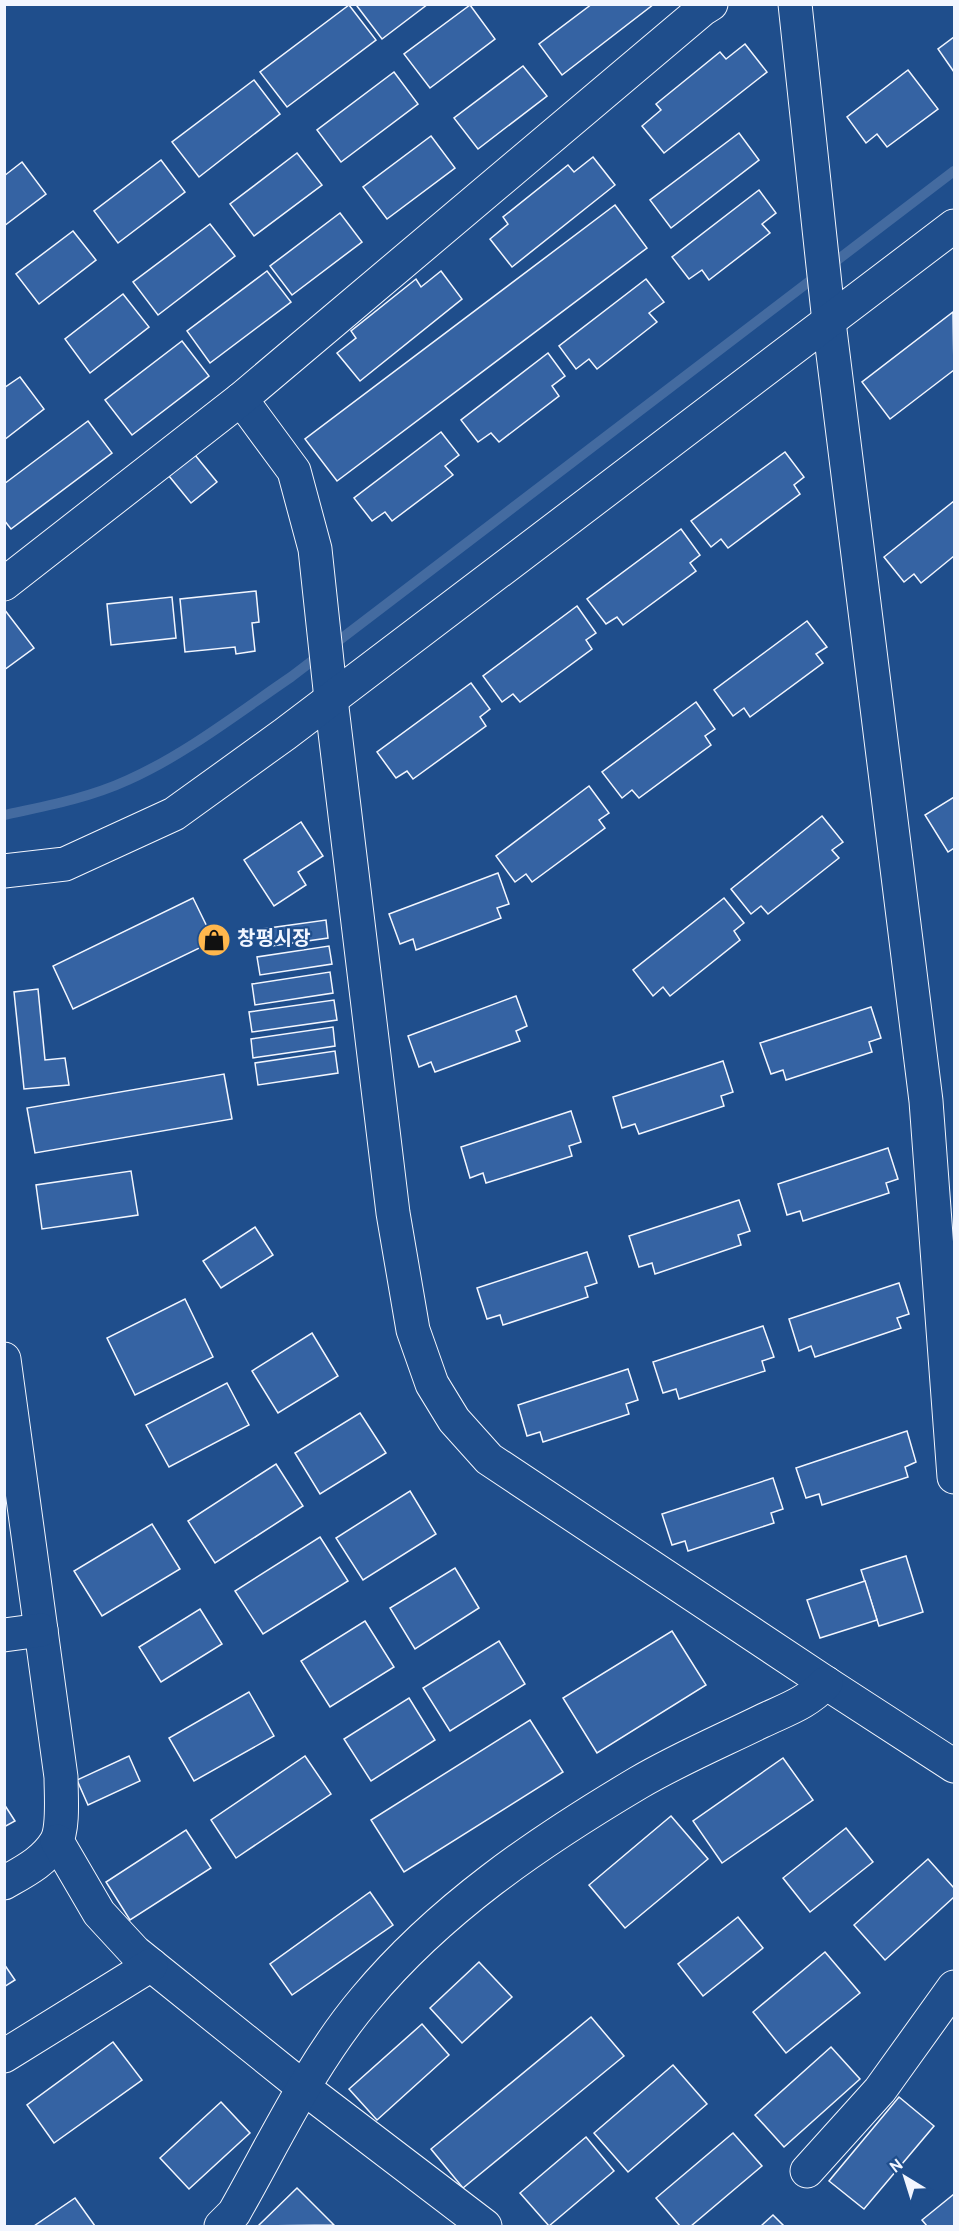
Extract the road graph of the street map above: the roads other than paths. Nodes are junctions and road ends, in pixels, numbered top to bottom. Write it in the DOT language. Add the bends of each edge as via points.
graph roads {
  1 [pos="795,4"];
  2 [pos="704,6"];
  3 [pos="954,226"];
  4 [pos="829,322"];
  5 [pos="241,399"];
  6 [pos="4,584"];
  7 [pos="331,699"];
  8 [pos="4,871"];
  9 [pos="4,1359"];
  10 [pos="954,1477"];
  11 [pos="41,1630"];
  12 [pos="4,1635"];
  13 [pos="826,1683"];
  14 [pos="954,1766"];
  15 [pos="57,1841"];
  16 [pos="4,1883"];
  17 [pos="151,1965"];
  18 [pos="954,1988"];
  19 [pos="4,2056"];
  20 [pos="304,2088"];
  21 [pos="807,2171"];
  22 [pos="221,2226"];
  23 [pos="485,2226"];
  1 -- 4 [label="street"];
  2 -- 5 [label="street"];
  3 -- 4 [label="street"];
  4 -- 7 [label="street"];
  4 -- 10 [label="street" via="926,1101"];
  5 -- 6 [label="street"];
  5 -- 7 [label="street" via="294,471 315,549"];
  7 -- 8 [label="street" via="174,814 65,864"];
  7 -- 13 [label="street" via="393,1213 414,1330 432,1384 454,1420 489,1459"];
  9 -- 11 [label="street"];
  11 -- 12 [label="street"];
  11 -- 15 [label="street" via="61,1777"];
  13 -- 14 [label="street"];
  13 -- 20 [label="street" via="803,1703 640,1782 553,1836 472,1894 364,2000"];
  15 -- 16 [label="street" via="33,1867"];
  15 -- 17 [label="street" via="99,1913"];
  17 -- 19 [label="street"];
  17 -- 20 [label="street"];
  18 -- 21 [label="street" via="880,2090"];
  20 -- 22 [label="street" via="234,2213"];
  20 -- 23 [label="street"];
}
